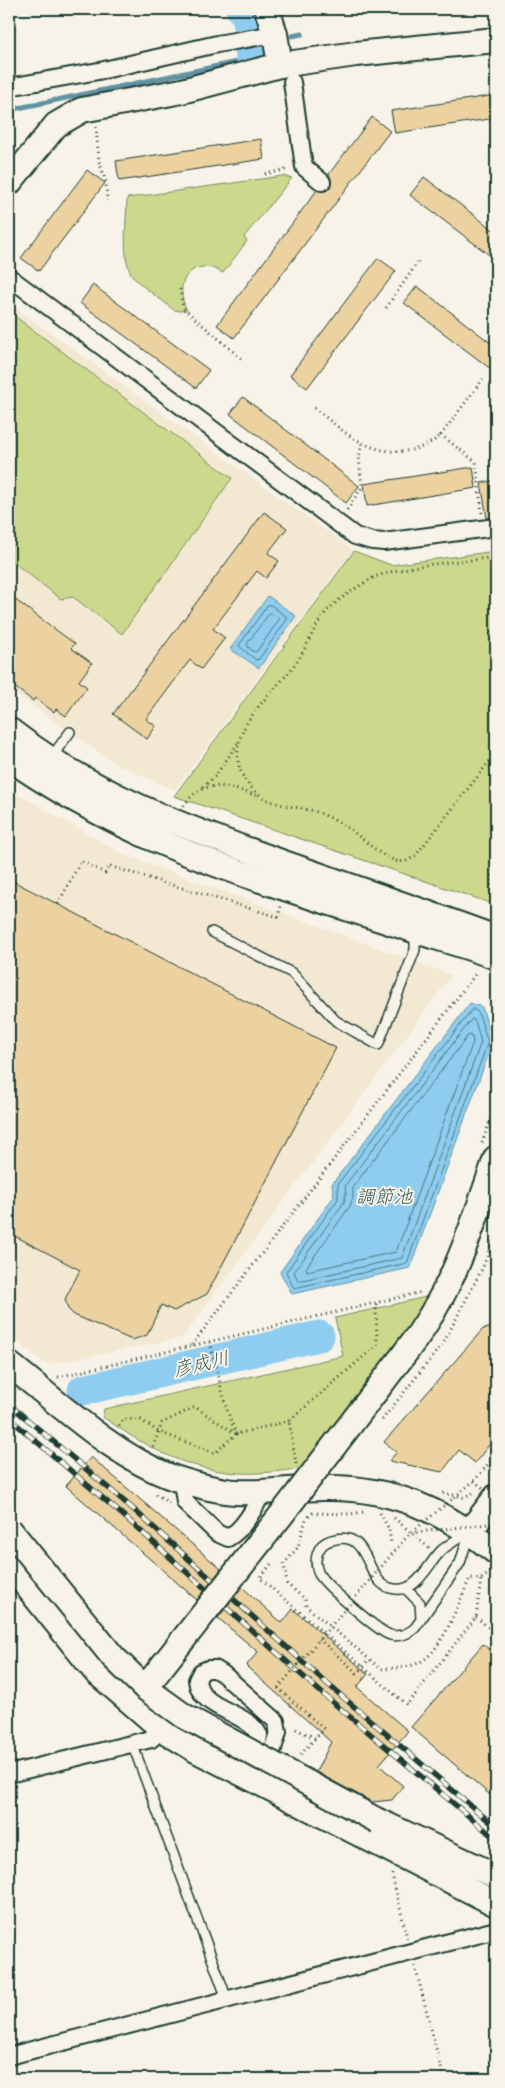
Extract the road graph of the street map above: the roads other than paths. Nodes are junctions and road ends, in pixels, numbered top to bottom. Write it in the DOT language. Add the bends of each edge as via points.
graph roads {
  1 [pos="267,9"];
  2 [pos="275,34"];
  3 [pos="496,40"];
  4 [pos="286,74"];
  5 [pos="9,87"];
  6 [pos="13,169"];
  7 [pos="322,182"];
  8 [pos="9,277"];
  9 [pos="490,528"];
  10 [pos="9,730"];
  11 [pos="70,732"];
  12 [pos="9,758"];
  13 [pos="50,759"];
  14 [pos="415,930"];
  15 [pos="212,932"];
  16 [pos="496,938"];
  17 [pos="496,957"];
  18 [pos="488,1154"];
  19 [pos="9,1364"];
  20 [pos="182,1481"];
  21 [pos="262,1492"];
  22 [pos="496,1498"];
  23 [pos="9,1528"];
  24 [pos="470,1531"];
  25 [pos="494,1562"];
  26 [pos="9,1564"];
  27 [pos="405,1588"];
  28 [pos="421,1619"];
  29 [pos="145,1688"];
  30 [pos="265,1710"];
  31 [pos="252,1726"];
  32 [pos="162,1729"];
  33 [pos="132,1743"];
  34 [pos="9,1774"];
  35 [pos="249,1777"];
  36 [pos="496,1876"];
  37 [pos="496,1904"];
  38 [pos="496,1930"];
  39 [pos="227,1999"];
  40 [pos="9,2056"];
  1 -- 2 [label="street"];
  2 -- 4 [label="street"];
  2 -- 5 [label="street"];
  3 -- 4 [label="street" via="356,54"];
  4 -- 6 [label="street" via="82,110 56,125"];
  4 -- 7 [label="street" via="304,167"];
  8 -- 9 [label="street" via="355,536 384,542"];
  10 -- 13 [label="street"];
  11 -- 13 [label="lane"];
  12 -- 14 [label="street" via="97,812 147,836 200,858"];
  13 -- 16 [label="street" via="160,817"];
  14 -- 15 [label="lane" via="415,950 378,1044 336,1021 292,973"];
  14 -- 17 [label="street"];
  18 -- 29 [label="street, bridge" via="460,1262 423,1330"];
  19 -- 20 [label="street" via="134,1459"];
  20 -- 21 [label="street" via="236,1492"];
  20 -- 21 [label="street" via="185,1502 217,1533 228,1538 236,1533"];
  21 -- 24 [label="street" via="324,1488 384,1494 433,1510"];
  22 -- 24 [label="street"];
  23 -- 29 [label="street, bridge" via="113,1657"];
  24 -- 25 [label="street"];
  24 -- 27 [label="lane" via="442,1550 419,1579"];
  24 -- 28 [label="lane" via="460,1563"];
  26 -- 32 [label="street" via="96,1672"];
  27 -- 28 [label="lane" via="420,1603"];
  27 -- 28 [label="lane" via="383,1585 366,1555 351,1540 338,1538 320,1548 316,1568 324,1582 379,1629 393,1636 404,1635"];
  29 -- 36 [label="street, bridge" via="184,1716 378,1821"];
  30 -- 31 [label="street"];
  30 -- 31 [label="street" via="215,1669 201,1672 197,1680 201,1693"];
  30 -- 35 [label="street" via="276,1721 276,1741 261,1771"];
  31 -- 35 [label="street" via="259,1735 259,1742 248,1765"];
  32 -- 33 [label="street" via="151,1739"];
  32 -- 35 [label="street"];
  33 -- 34 [label="street"];
  33 -- 39 [label="lane"];
  35 -- 37 [label="street"];
  38 -- 39 [label="street"];
  39 -- 40 [label="street"];
}
